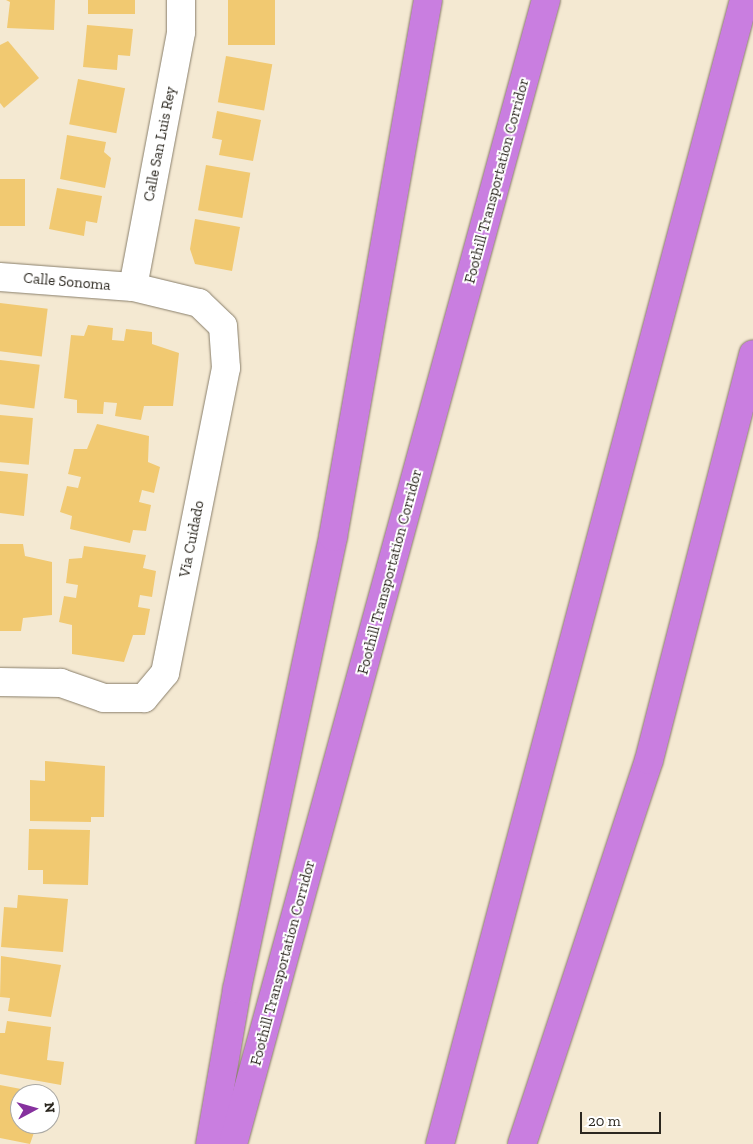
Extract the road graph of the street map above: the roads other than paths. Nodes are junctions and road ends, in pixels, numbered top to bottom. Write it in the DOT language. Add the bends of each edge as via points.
graph roads {
  1 [pos="181,0"];
  2 [pos="428,0"];
  3 [pos="546,0"];
  4 [pos="744,0"];
  5 [pos="0,277"];
  6 [pos="133,288"];
  7 [pos="753,354"];
  8 [pos="0,682"];
  9 [pos="210,1144"];
  10 [pos="233,1144"];
  11 [pos="440,1144"];
  12 [pos="522,1144"];
  1 -- 6 [label="street, Calle San Luis Rey" via="181,32"];
  2 -- 9 [label="highway" via="333,537 237,989"];
  3 -- 10 [label="highway, Foothill Transportation Corridor"];
  4 -- 11 [label="highway"];
  5 -- 6 [label="street, Calle Sonoma"];
  6 -- 8 [label="street, Via Cuidado" via="199,303 223,326 226,360 165,673 144,698 104,698 61,683"];
  7 -- 12 [label="highway" via="649,760"];
}
